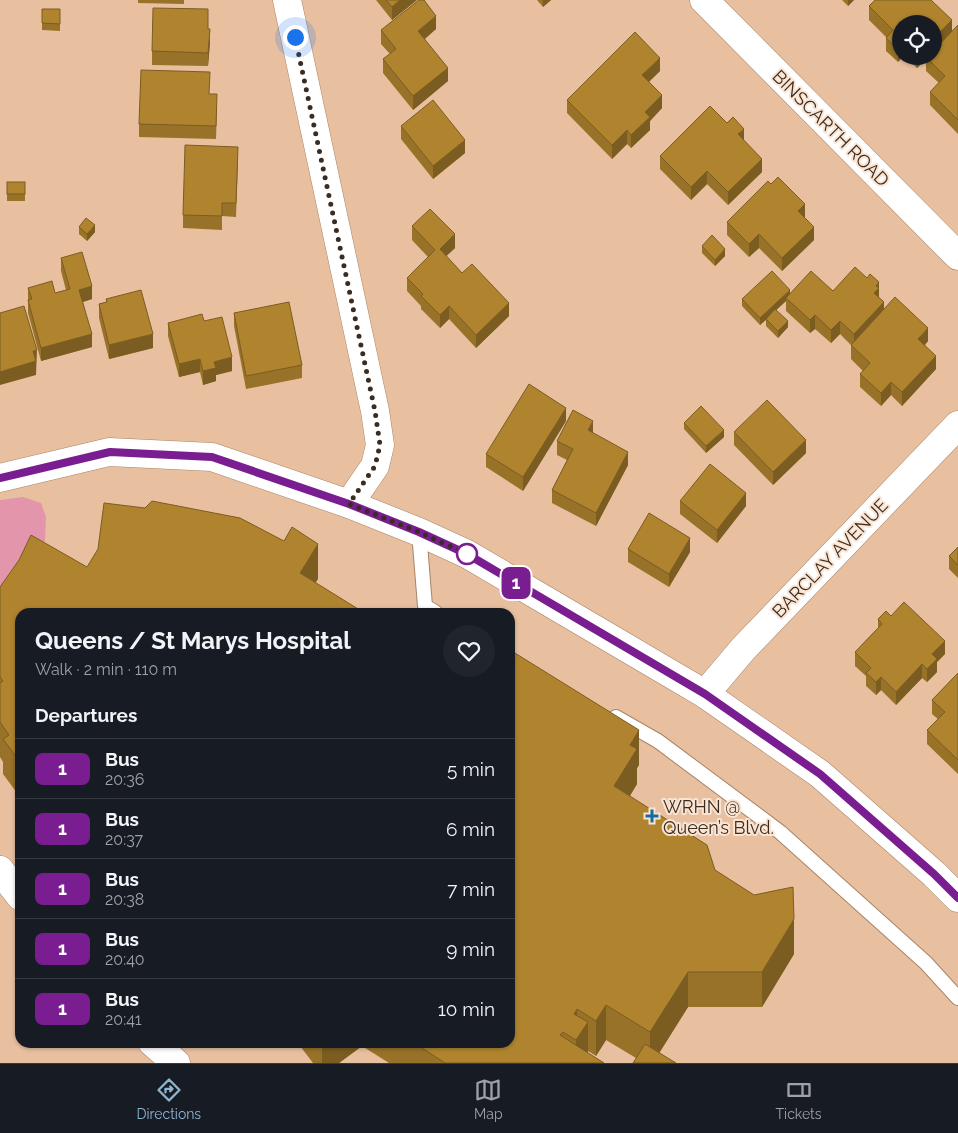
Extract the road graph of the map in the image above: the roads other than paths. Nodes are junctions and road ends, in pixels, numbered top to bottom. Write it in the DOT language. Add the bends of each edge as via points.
graph roads {
  1 [pos="287,0"];
  2 [pos="704,0"];
  3 [pos="958,256"];
  4 [pos="958,425"];
  5 [pos="0,478"];
  6 [pos="349,504"];
  7 [pos="419,532"];
  8 [pos="428,608"];
  9 [pos="705,694"];
  10 [pos="609,713"];
  11 [pos="0,870"];
  12 [pos="15,890"];
  13 [pos="958,898"];
  14 [pos="958,998"];
  15 [pos="159,1048"];
  16 [pos="176,1063"];
  1 -- 6 [label="street" via="380,445 375,466"];
  2 -- 3 [label="street, BINSCARTH ROAD"];
  4 -- 9 [label="street, BARCLAY AVENUE"];
  5 -- 6 [label="street" via="110,452 212,457"];
  6 -- 7 [label="street"];
  7 -- 8 [label="lane" via="425,606"];
  7 -- 9 [label="street" via="467,554"];
  9 -- 13 [label="street" via="820,774"];
  10 -- 14 [label="lane" via="658,741 780,832 926,963"];
  11 -- 12 [label="street"];
  15 -- 16 [label="street"];
}
